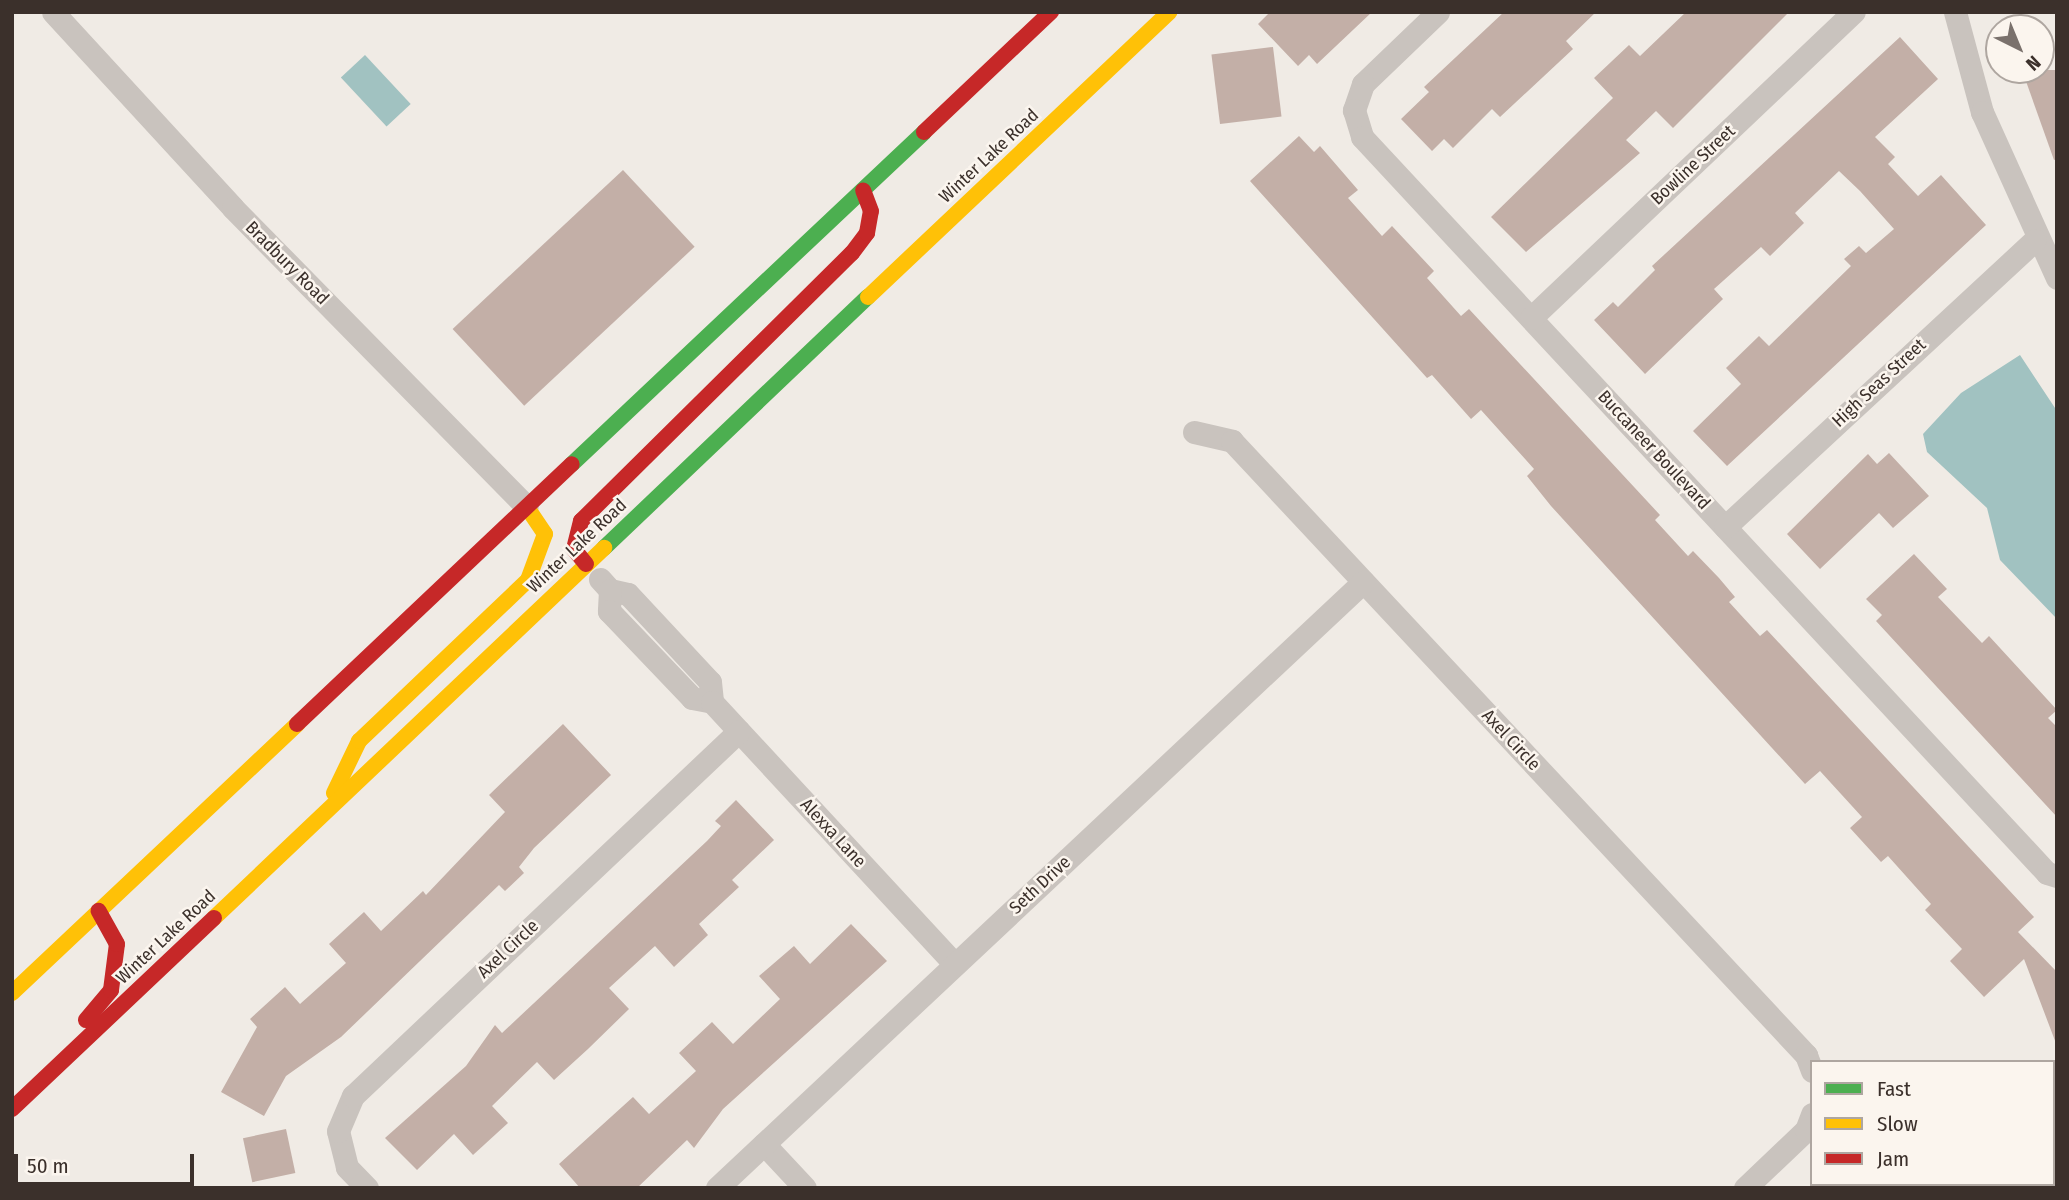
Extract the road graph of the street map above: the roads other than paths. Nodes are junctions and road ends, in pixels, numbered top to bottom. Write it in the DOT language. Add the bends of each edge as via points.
graph roads {
  1 [pos="53,12"];
  2 [pos="1051,12"];
  3 [pos="1169,12"];
  4 [pos="1438,12"];
  5 [pos="1854,12"];
  6 [pos="1955,12"];
  7 [pos="863,190"];
  8 [pos="2035,240"];
  9 [pos="2057,278"];
  10 [pos="1531,318"];
  11 [pos="1194,432"];
  12 [pos="527,507"];
  13 [pos="1725,527"];
  14 [pos="586,564"];
  15 [pos="1363,582"];
  16 [pos="739,731"];
  17 [pos="329,808"];
  18 [pos="2057,876"];
  19 [pos="99,911"];
  20 [pos="955,964"];
  21 [pos="12,993"];
  22 [pos="1810,1066"];
  23 [pos="12,1101"];
  24 [pos="12,1109"];
  25 [pos="1810,1119"];
  26 [pos="764,1144"];
  27 [pos="367,1188"];
  28 [pos="717,1188"];
  29 [pos="805,1188"];
  30 [pos="1745,1188"];
  1 -- 12 [label="street, Bradbury Road" via="233,208"];
  2 -- 7 [label="main road"];
  3 -- 14 [label="main road, Winter Lake Road"];
  4 -- 10 [label="street, Buccaneer Boulevard" via="1363,84 1354,110 1362,136"];
  5 -- 10 [label="street, Bowline Street"];
  6 -- 8 [label="street" via="1982,111"];
  7 -- 12 [label="main road"];
  7 -- 14 [label="main road" via="871,211 867,233 852,253 581,521 574,549"];
  8 -- 9 [label="street"];
  8 -- 13 [label="street, High Seas Street"];
  10 -- 13 [label="street, Buccaneer Boulevard"];
  11 -- 15 [label="street, Axel Circle" via="1232,441"];
  12 -- 17 [label="main road" via="545,534 528,580 359,741"];
  12 -- 19 [label="main road"];
  13 -- 18 [label="street, Buccaneer Boulevard" via="2047,873"];
  14 -- 16 [label="street, Alexxa Lane" via="611,590 609,611 692,698 712,702"];
  14 -- 17 [label="main road, Winter Lake Road"];
  15 -- 20 [label="street, Seth Drive"];
  15 -- 22 [label="street, Axel Circle" via="1806,1055"];
  16 -- 20 [label="street, Alexxa Lane"];
  16 -- 27 [label="street, Axel Circle" via="353,1096 338,1131 347,1167"];
  17 -- 24 [label="main road, Winter Lake Road"];
  19 -- 21 [label="main road"];
  19 -- 23 [label="main road" via="117,944 111,990"];
  20 -- 26 [label="street, Seth Drive"];
  25 -- 30 [label="street" via="1806,1130"];
  26 -- 28 [label="street, Seth Drive"];
  26 -- 29 [label="street"];
}
